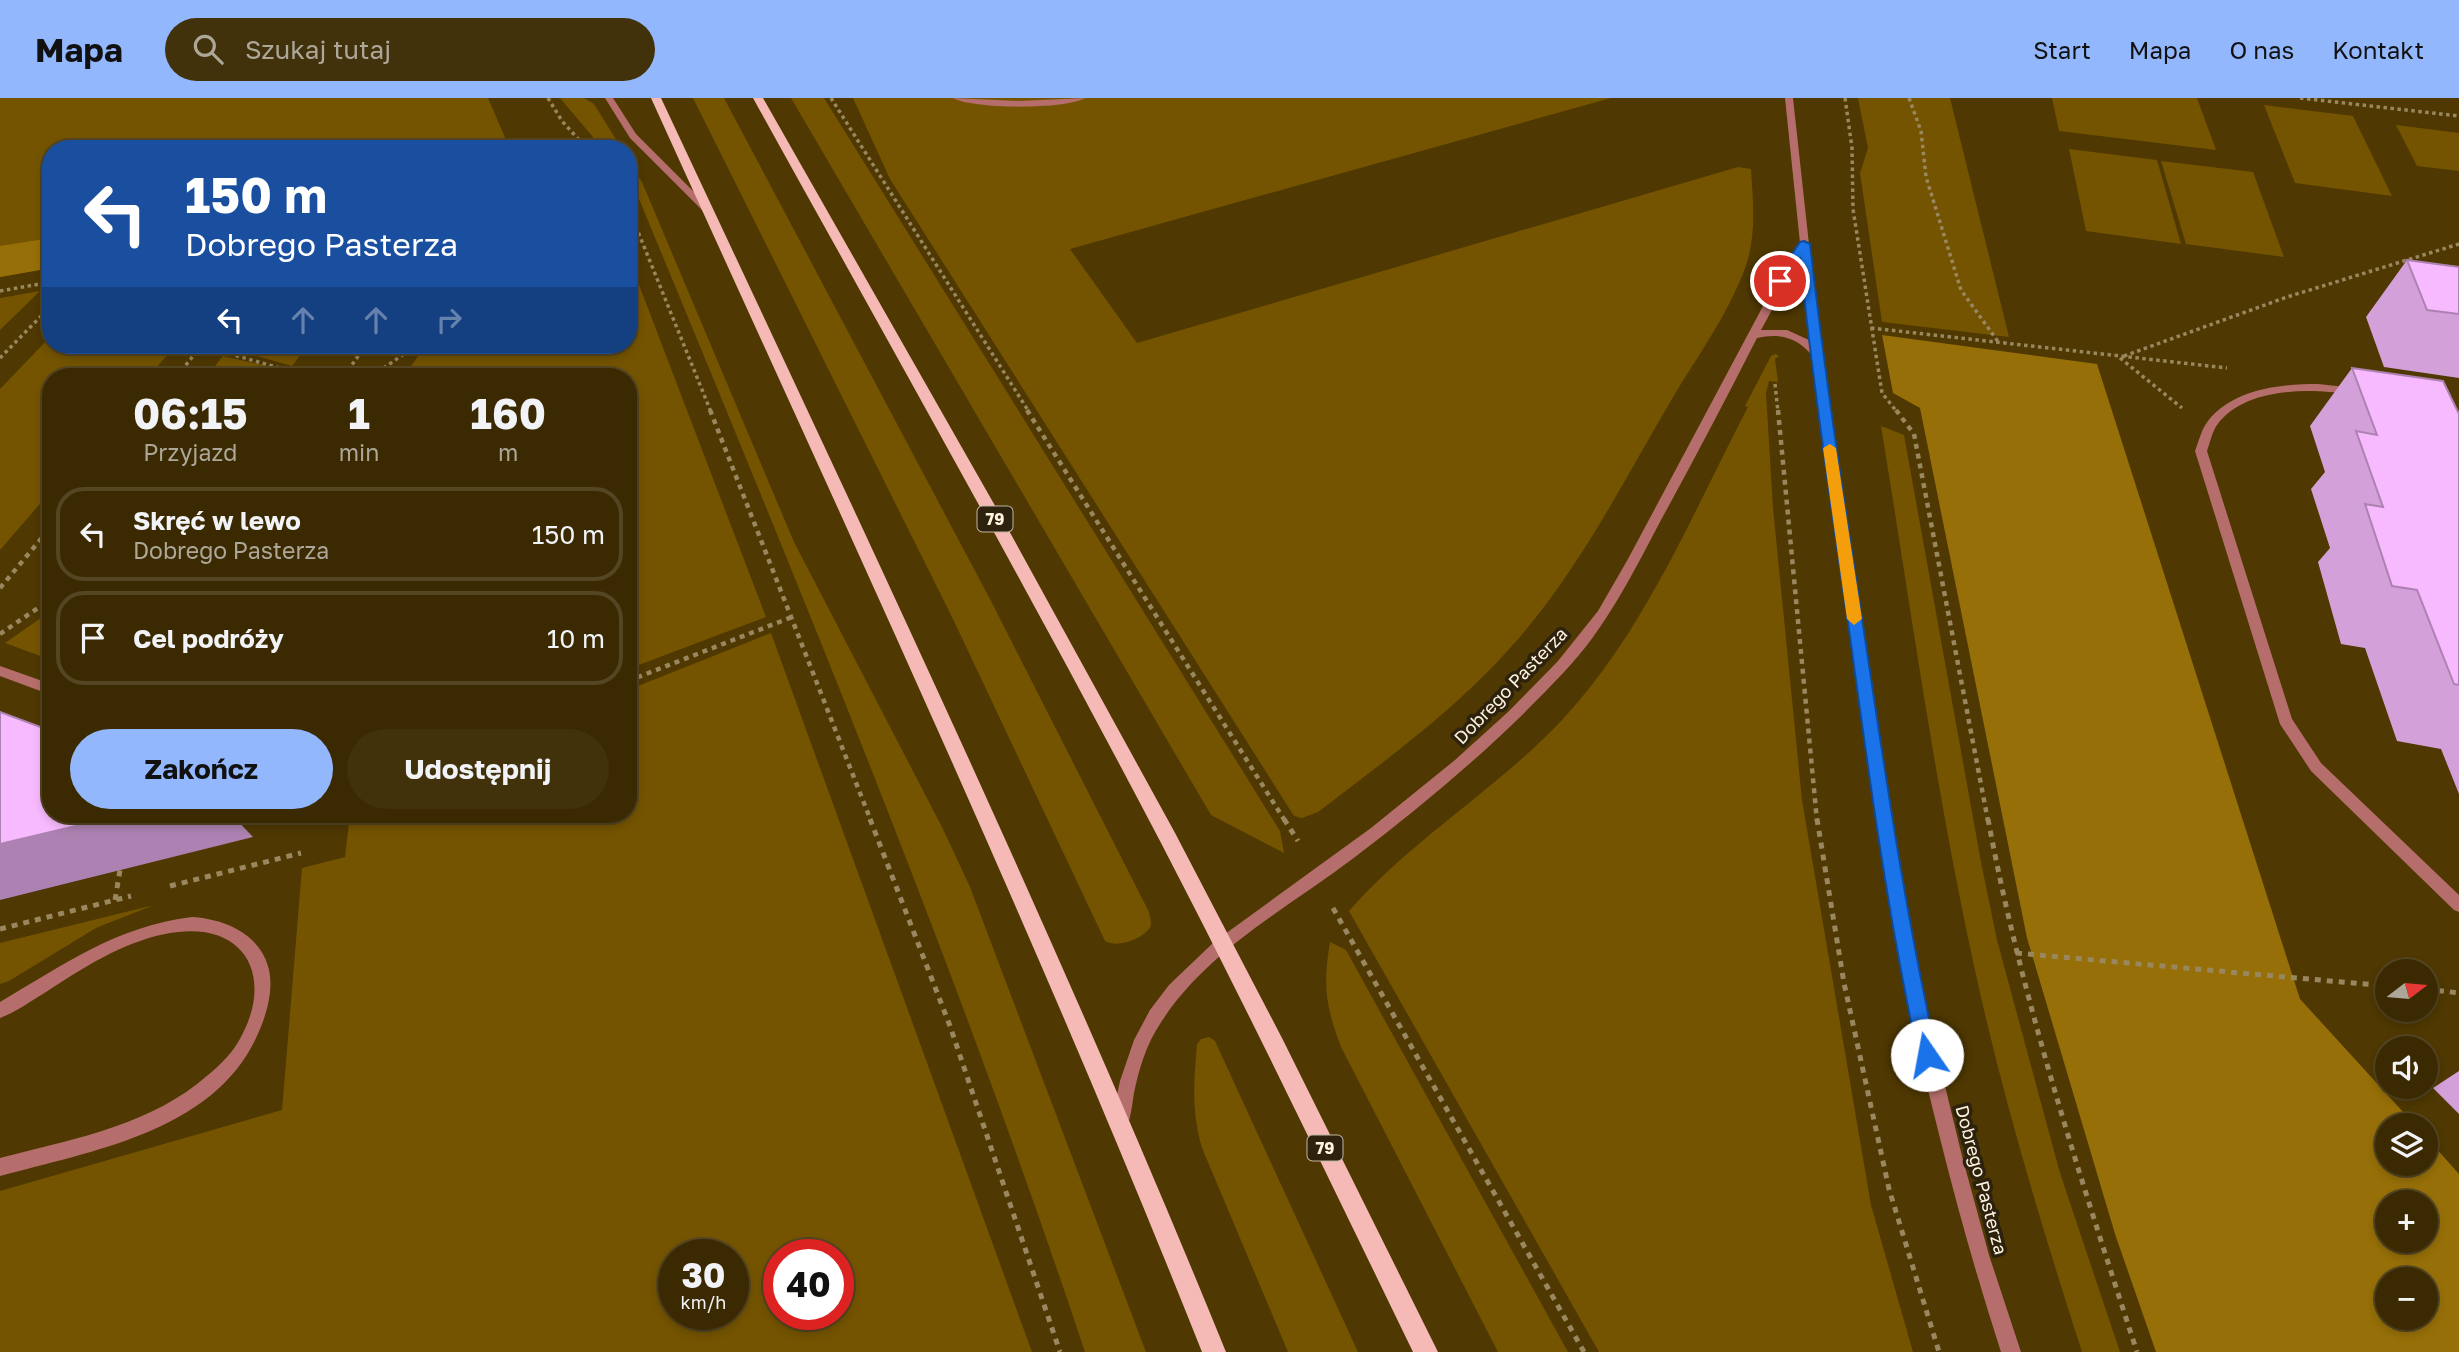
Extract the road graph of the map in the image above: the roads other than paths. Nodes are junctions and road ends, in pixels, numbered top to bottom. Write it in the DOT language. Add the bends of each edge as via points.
graph roads {
  1 [pos="608,98"];
  2 [pos="656,98"];
  3 [pos="758,98"];
  4 [pos="957,98"];
  5 [pos="1081,98"];
  6 [pos="1789,98"];
  7 [pos="707,210"];
  8 [pos="1804,244"];
  9 [pos="1753,336"];
  10 [pos="1816,354"];
  11 [pos="2373,393"];
  12 [pos="0,671"];
  13 [pos="42,687"];
  14 [pos="2459,905"];
  15 [pos="1224,945"];
  16 [pos="0,1011"];
  17 [pos="1120,1123"];
  18 [pos="0,1167"];
  19 [pos="1214,1352"];
  20 [pos="1426,1352"];
  21 [pos="2011,1352"];
  1 -- 7 [label="street" via="633,135"];
  2 -- 7 [label="main road"];
  3 -- 15 [label="main road, 79" via="1029,581"];
  4 -- 5 [label="street" via="1064,103"];
  6 -- 8 [label="street, Dobrego Pasterza"];
  7 -- 17 [label="main road" via="990,818"];
  8 -- 9 [label="street, Dobrego Pasterza"];
  8 -- 10 [label="street, Dobrego Pasterza"];
  9 -- 10 [label="street" via="1788,333 1803,339"];
  9 -- 15 [label="street, Dobrego Pasterza" via="1613,601 1564,664 1473,754"];
  10 -- 21 [label="street, Dobrego Pasterza" via="1906,958 1958,1175"];
  11 -- 14 [label="street" via="2315,385 2267,391 2213,422 2201,451 2285,720 2316,767"];
  12 -- 13 [label="street"];
  15 -- 17 [label="street, Dobrego Pasterza" via="1187,976 1155,1016 1136,1055"];
  15 -- 20 [label="main road, 79"];
  16 -- 18 [label="street" via="121,940 163,927 194,924 222,929 243,941 257,957 260,1005 253,1030 234,1061 204,1089 171,1112 131,1130"];
  17 -- 19 [label="main road"];
}
